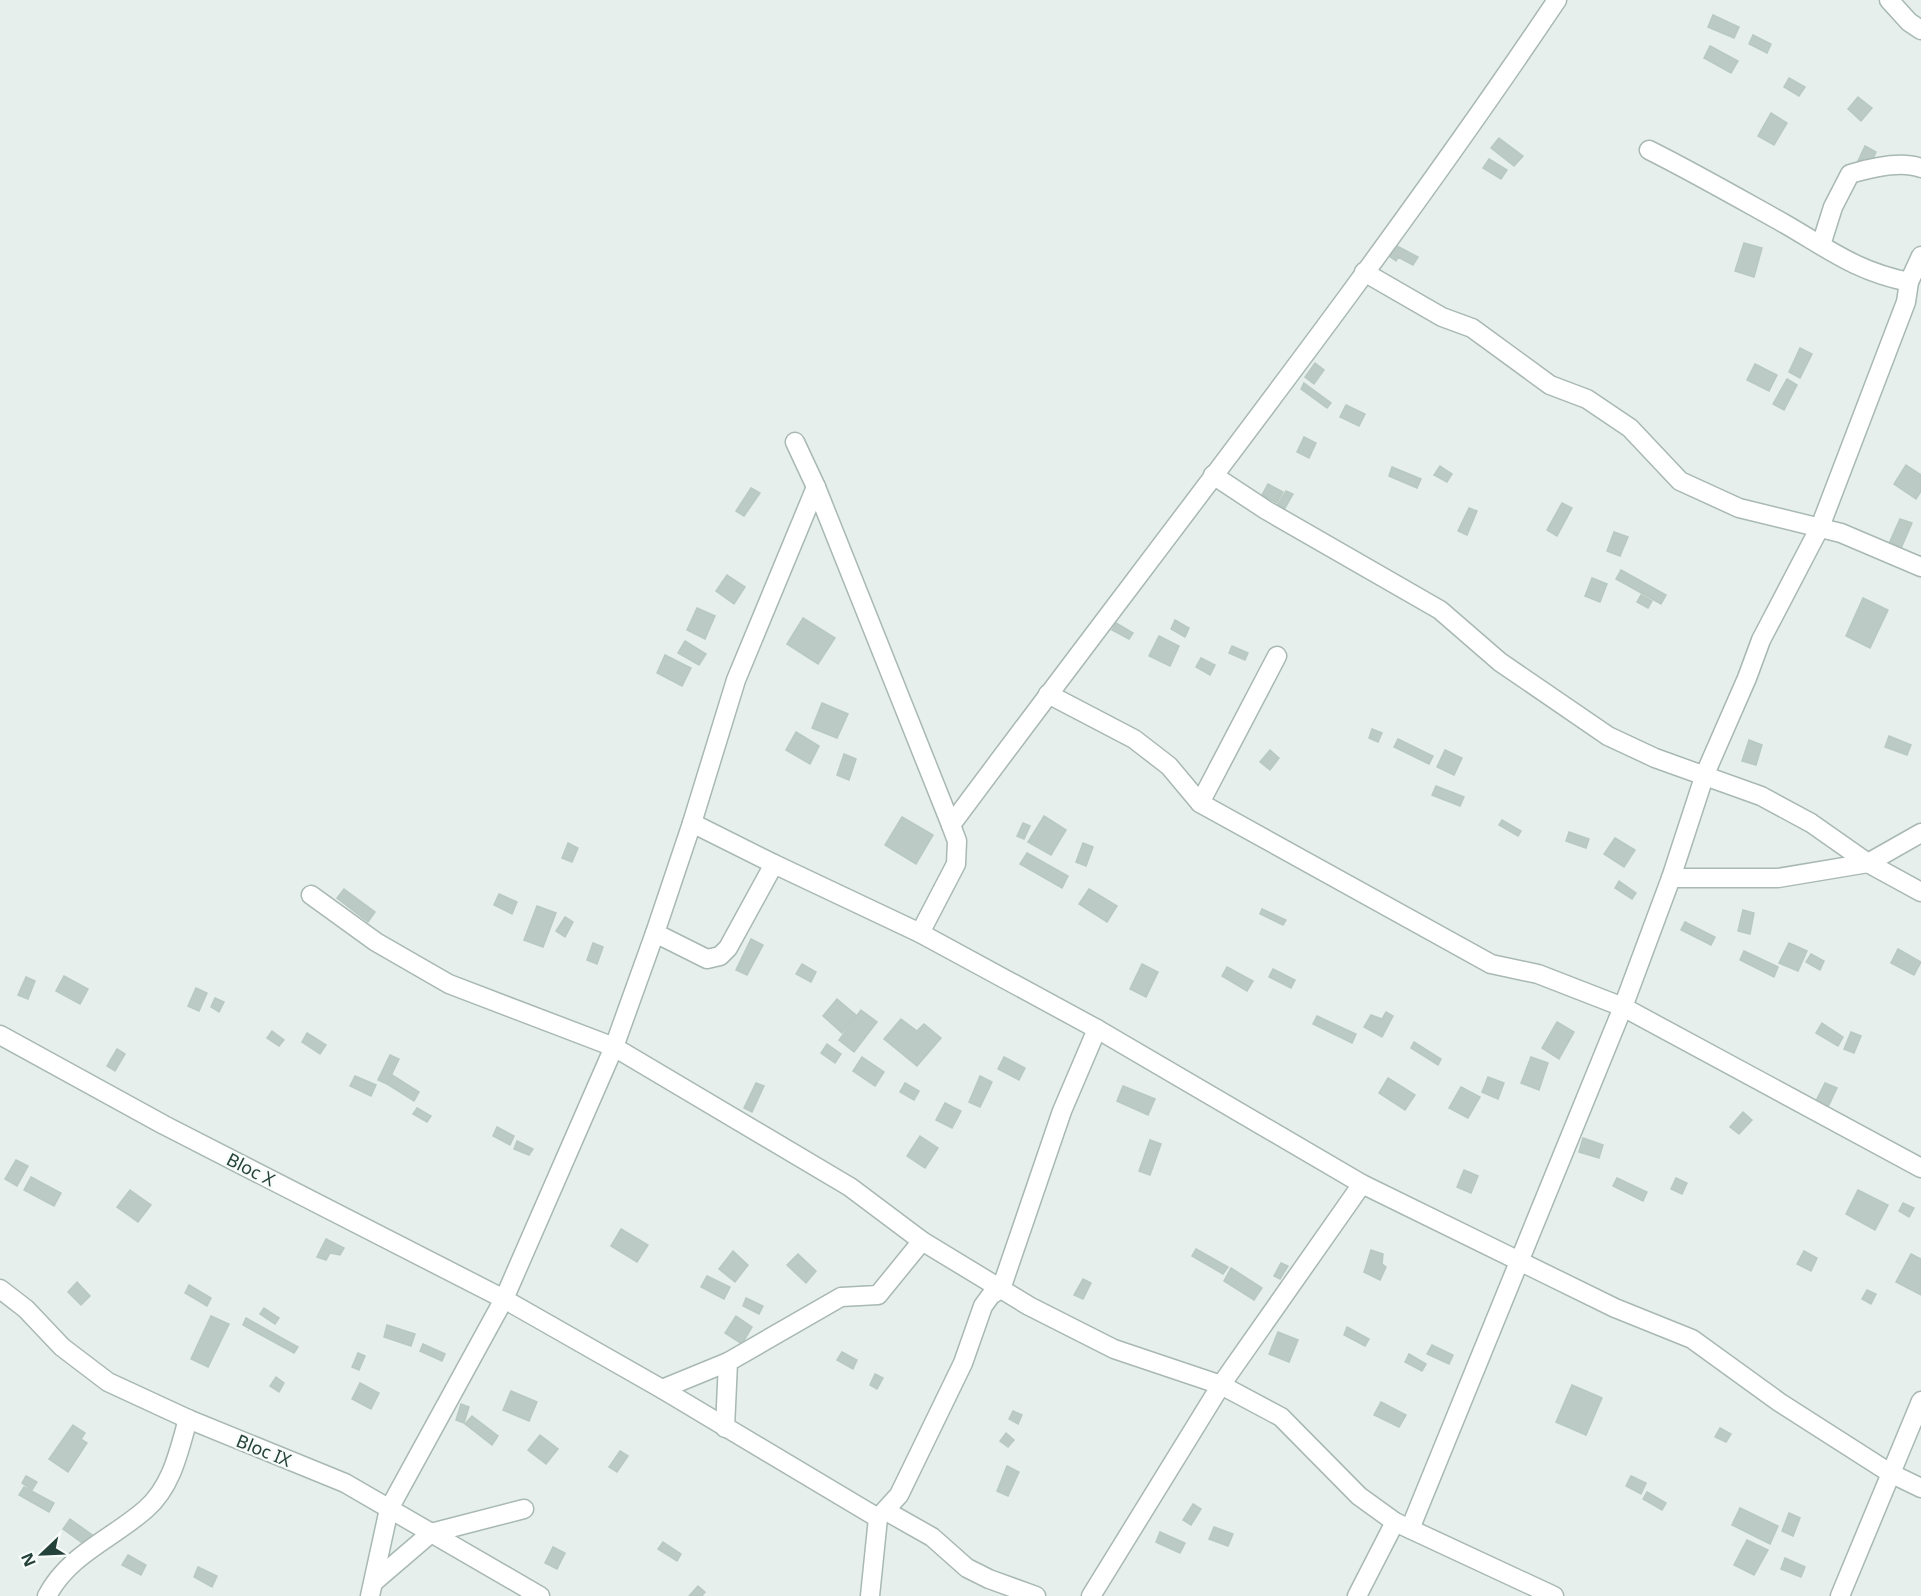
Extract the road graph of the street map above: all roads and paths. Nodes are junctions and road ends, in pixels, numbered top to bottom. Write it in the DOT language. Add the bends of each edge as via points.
graph roads {
  1 [pos="1557,0"];
  2 [pos="1889,0"];
  3 [pos="1921,30"];
  4 [pos="1649,150"];
  5 [pos="1921,168"];
  6 [pos="1821,245"];
  7 [pos="1921,256"];
  8 [pos="1364,272"];
  9 [pos="1909,282"];
  10 [pos="1913,301"];
  11 [pos="795,442"];
  12 [pos="1213,474"];
  13 [pos="816,487"];
  14 [pos="1820,527"];
  15 [pos="1921,567"];
  16 [pos="1277,656"];
  17 [pos="1048,694"];
  18 [pos="1705,774"];
  19 [pos="1200,803"];
  20 [pos="692,824"];
  21 [pos="951,825"];
  22 [pos="1921,833"];
  23 [pos="1868,863"];
  24 [pos="774,864"];
  25 [pos="1671,878"];
  26 [pos="1921,892"];
  27 [pos="311,895"];
  28 [pos="654,933"];
  29 [pos="920,933"];
  30 [pos="1623,1007"];
  31 [pos="1097,1029"];
  32 [pos="0,1035"];
  33 [pos="614,1047"];
  34 [pos="1921,1168"];
  35 [pos="1362,1184"];
  36 [pos="922,1241"];
  37 [pos="1520,1263"];
  38 [pos="0,1289"];
  39 [pos="1001,1289"];
  40 [pos="504,1299"];
  41 [pos="728,1362"];
  42 [pos="1221,1385"];
  43 [pos="662,1389"];
  44 [pos="1921,1401"];
  45 [pos="188,1419"];
  46 [pos="725,1428"];
  47 [pos="1890,1473"];
  48 [pos="1921,1488"];
  49 [pos="389,1509"];
  50 [pos="524,1509"];
  51 [pos="882,1514"];
  52 [pos="1403,1525"];
  53 [pos="431,1533"];
  54 [pos="373,1589"];
  55 [pos="47,1596"];
  56 [pos="540,1596"];
  57 [pos="870,1596"];
  58 [pos="1036,1596"];
  59 [pos="1091,1596"];
  60 [pos="1357,1596"];
  61 [pos="1554,1596"];
  62 [pos="1840,1596"];
  1 -- 8 [label="street"];
  2 -- 3 [label="street"];
  4 -- 6 [label="street"];
  5 -- 6 [label="street" via="1891,166 1850,174 1833,207"];
  6 -- 9 [label="street" via="1853,266"];
  7 -- 9 [label="street"];
  8 -- 12 [label="street"];
  8 -- 14 [label="street" via="1442,317 1472,328 1550,385 1587,399 1630,428 1680,481 1739,508"];
  9 -- 10 [label="street"];
  10 -- 14 [label="street"];
  11 -- 13 [label="street"];
  12 -- 17 [label="street"];
  12 -- 18 [label="street" via="1266,510 1440,610 1500,662 1608,736 1655,758"];
  13 -- 20 [label="street" via="736,680"];
  13 -- 21 [label="street"];
  14 -- 15 [label="street"];
  14 -- 18 [label="street" via="1761,640"];
  16 -- 19 [label="street"];
  17 -- 19 [label="street" via="1134,739 1169,766"];
  17 -- 21 [label="street"];
  18 -- 23 [label="street" via="1761,796 1811,823"];
  18 -- 25 [label="street"];
  19 -- 30 [label="street" via="1491,964 1538,974"];
  20 -- 24 [label="street"];
  20 -- 28 [label="street"];
  21 -- 29 [label="street" via="957,842 956,864"];
  22 -- 23 [label="street"];
  23 -- 25 [label="street" via="1778,878"];
  23 -- 26 [label="street"];
  24 -- 28 [label="street" via="720,956 707,959"];
  24 -- 29 [label="street"];
  25 -- 30 [label="street"];
  27 -- 33 [label="street" via="376,942 449,984"];
  28 -- 33 [label="street"];
  29 -- 31 [label="street"];
  30 -- 34 [label="street"];
  30 -- 37 [label="street"];
  31 -- 35 [label="street"];
  31 -- 39 [label="street" via="1062,1111"];
  32 -- 40 [label="street, Bloc X" via="164,1125"];
  33 -- 36 [label="street" via="850,1187"];
  33 -- 40 [label="street"];
  35 -- 37 [label="street"];
  35 -- 42 [label="street"];
  36 -- 39 [label="street"];
  36 -- 41 [label="street" via="878,1295 841,1297"];
  37 -- 47 [label="street" via="1692,1339 1779,1402"];
  37 -- 52 [label="street"];
  38 -- 45 [label="street, Bloc IX" via="26,1309 62,1347 108,1382"];
  39 -- 42 [label="street" via="1114,1349"];
  39 -- 51 [label="street" via="983,1306 963,1363 914,1467 899,1495"];
  40 -- 43 [label="street, Bloc X"];
  40 -- 49 [label="street"];
  41 -- 43 [label="street"];
  41 -- 46 [label="street"];
  42 -- 52 [label="street" via="1281,1417 1359,1496"];
  42 -- 59 [label="street"];
  43 -- 46 [label="street, Bloc X"];
  44 -- 47 [label="street"];
  45 -- 49 [label="street, Bloc IX" via="345,1483"];
  45 -- 55 [label="street" via="174,1470 147,1509 74,1560"];
  46 -- 51 [label="street, Bloc X"];
  47 -- 48 [label="street"];
  47 -- 62 [label="street"];
  49 -- 53 [label="street, Bloc IX"];
  49 -- 54 [label="street"];
  50 -- 53 [label="street"];
  51 -- 57 [label="street"];
  51 -- 58 [label="street, Bloc X" via="932,1537 967,1568"];
  52 -- 60 [label="street"];
  52 -- 61 [label="street"];
  53 -- 54 [label="street"];
  53 -- 56 [label="street, Bloc IX"];
}
